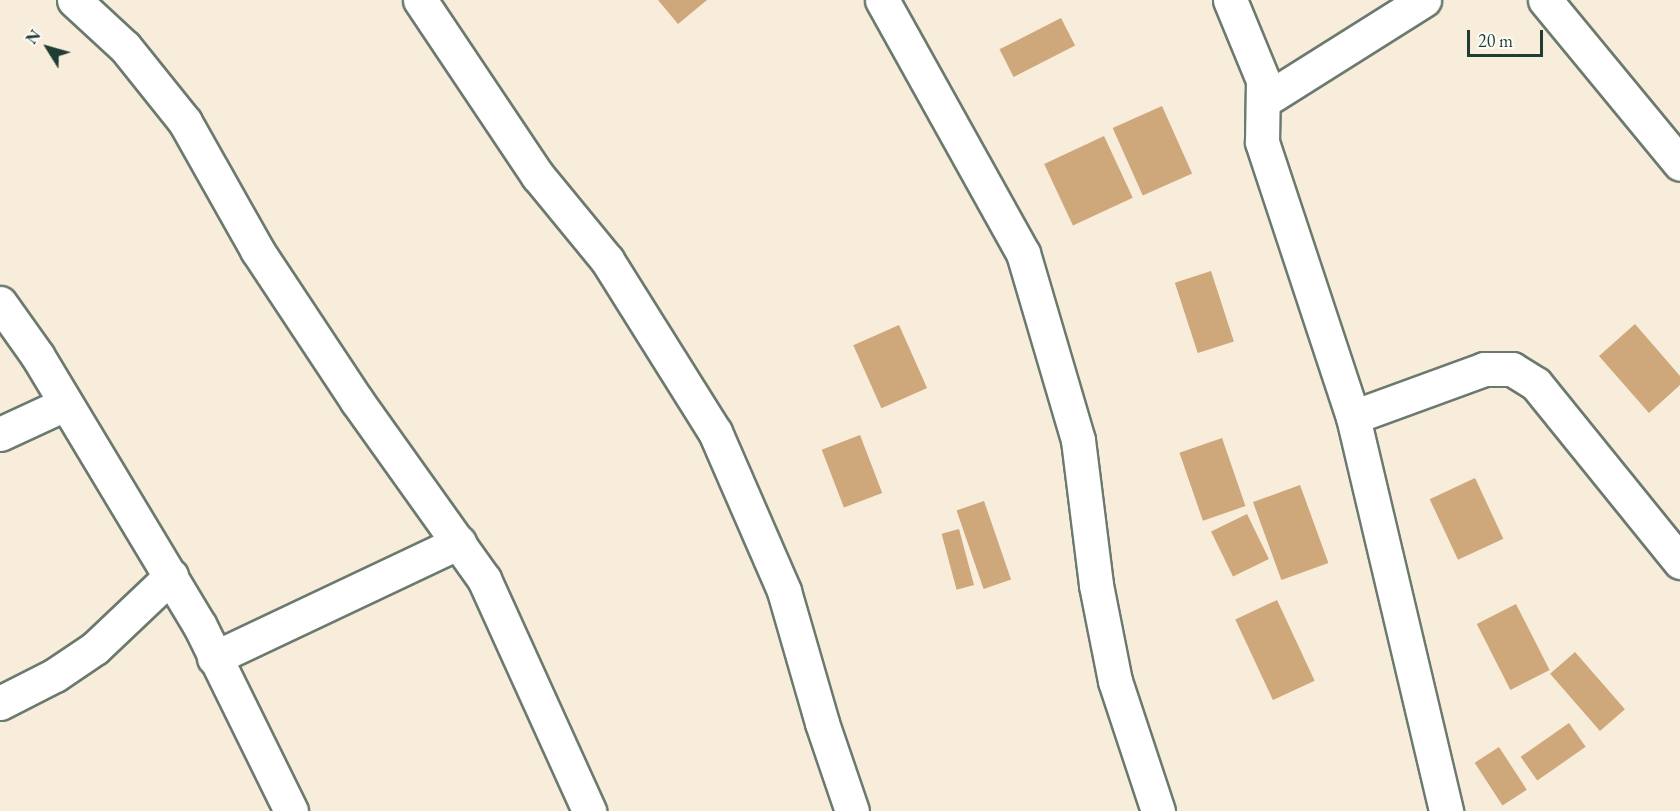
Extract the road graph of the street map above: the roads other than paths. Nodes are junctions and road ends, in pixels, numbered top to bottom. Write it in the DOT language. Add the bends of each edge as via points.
graph roads {
  1 [pos="74,0"];
  2 [pos="420,0"];
  3 [pos="882,0"];
  4 [pos="1230,0"];
  5 [pos="1424,0"];
  6 [pos="1545,0"];
  7 [pos="1265,100"];
  8 [pos="1680,164"];
  9 [pos="0,303"];
  10 [pos="65,404"];
  11 [pos="1353,417"];
  12 [pos="0,434"];
  13 [pos="459,542"];
  14 [pos="1680,562"];
  15 [pos="171,576"];
  16 [pos="214,658"];
  17 [pos="0,703"];
  18 [pos="291,811"];
  19 [pos="589,811"];
  20 [pos="852,811"];
  21 [pos="1158,811"];
  22 [pos="1446,811"];
  1 -- 13 [label="street" via="125,47 184,122 257,250 357,401"];
  2 -- 20 [label="street" via="538,176 607,260 715,432 784,591"];
  3 -- 21 [label="street" via="1023,253 1078,440 1096,585 1115,681"];
  4 -- 7 [label="street" via="1251,42"];
  5 -- 7 [label="street"];
  6 -- 8 [label="street"];
  7 -- 11 [label="street" via="1262,132 1268,164"];
  9 -- 10 [label="street"];
  10 -- 12 [label="street"];
  10 -- 15 [label="street"];
  11 -- 14 [label="street" via="1484,369 1512,369 1536,384"];
  11 -- 22 [label="street"];
  13 -- 16 [label="street"];
  13 -- 19 [label="street" via="484,579"];
  15 -- 16 [label="street"];
  15 -- 17 [label="street" via="95,648 55,675"];
  16 -- 18 [label="street"];
}
